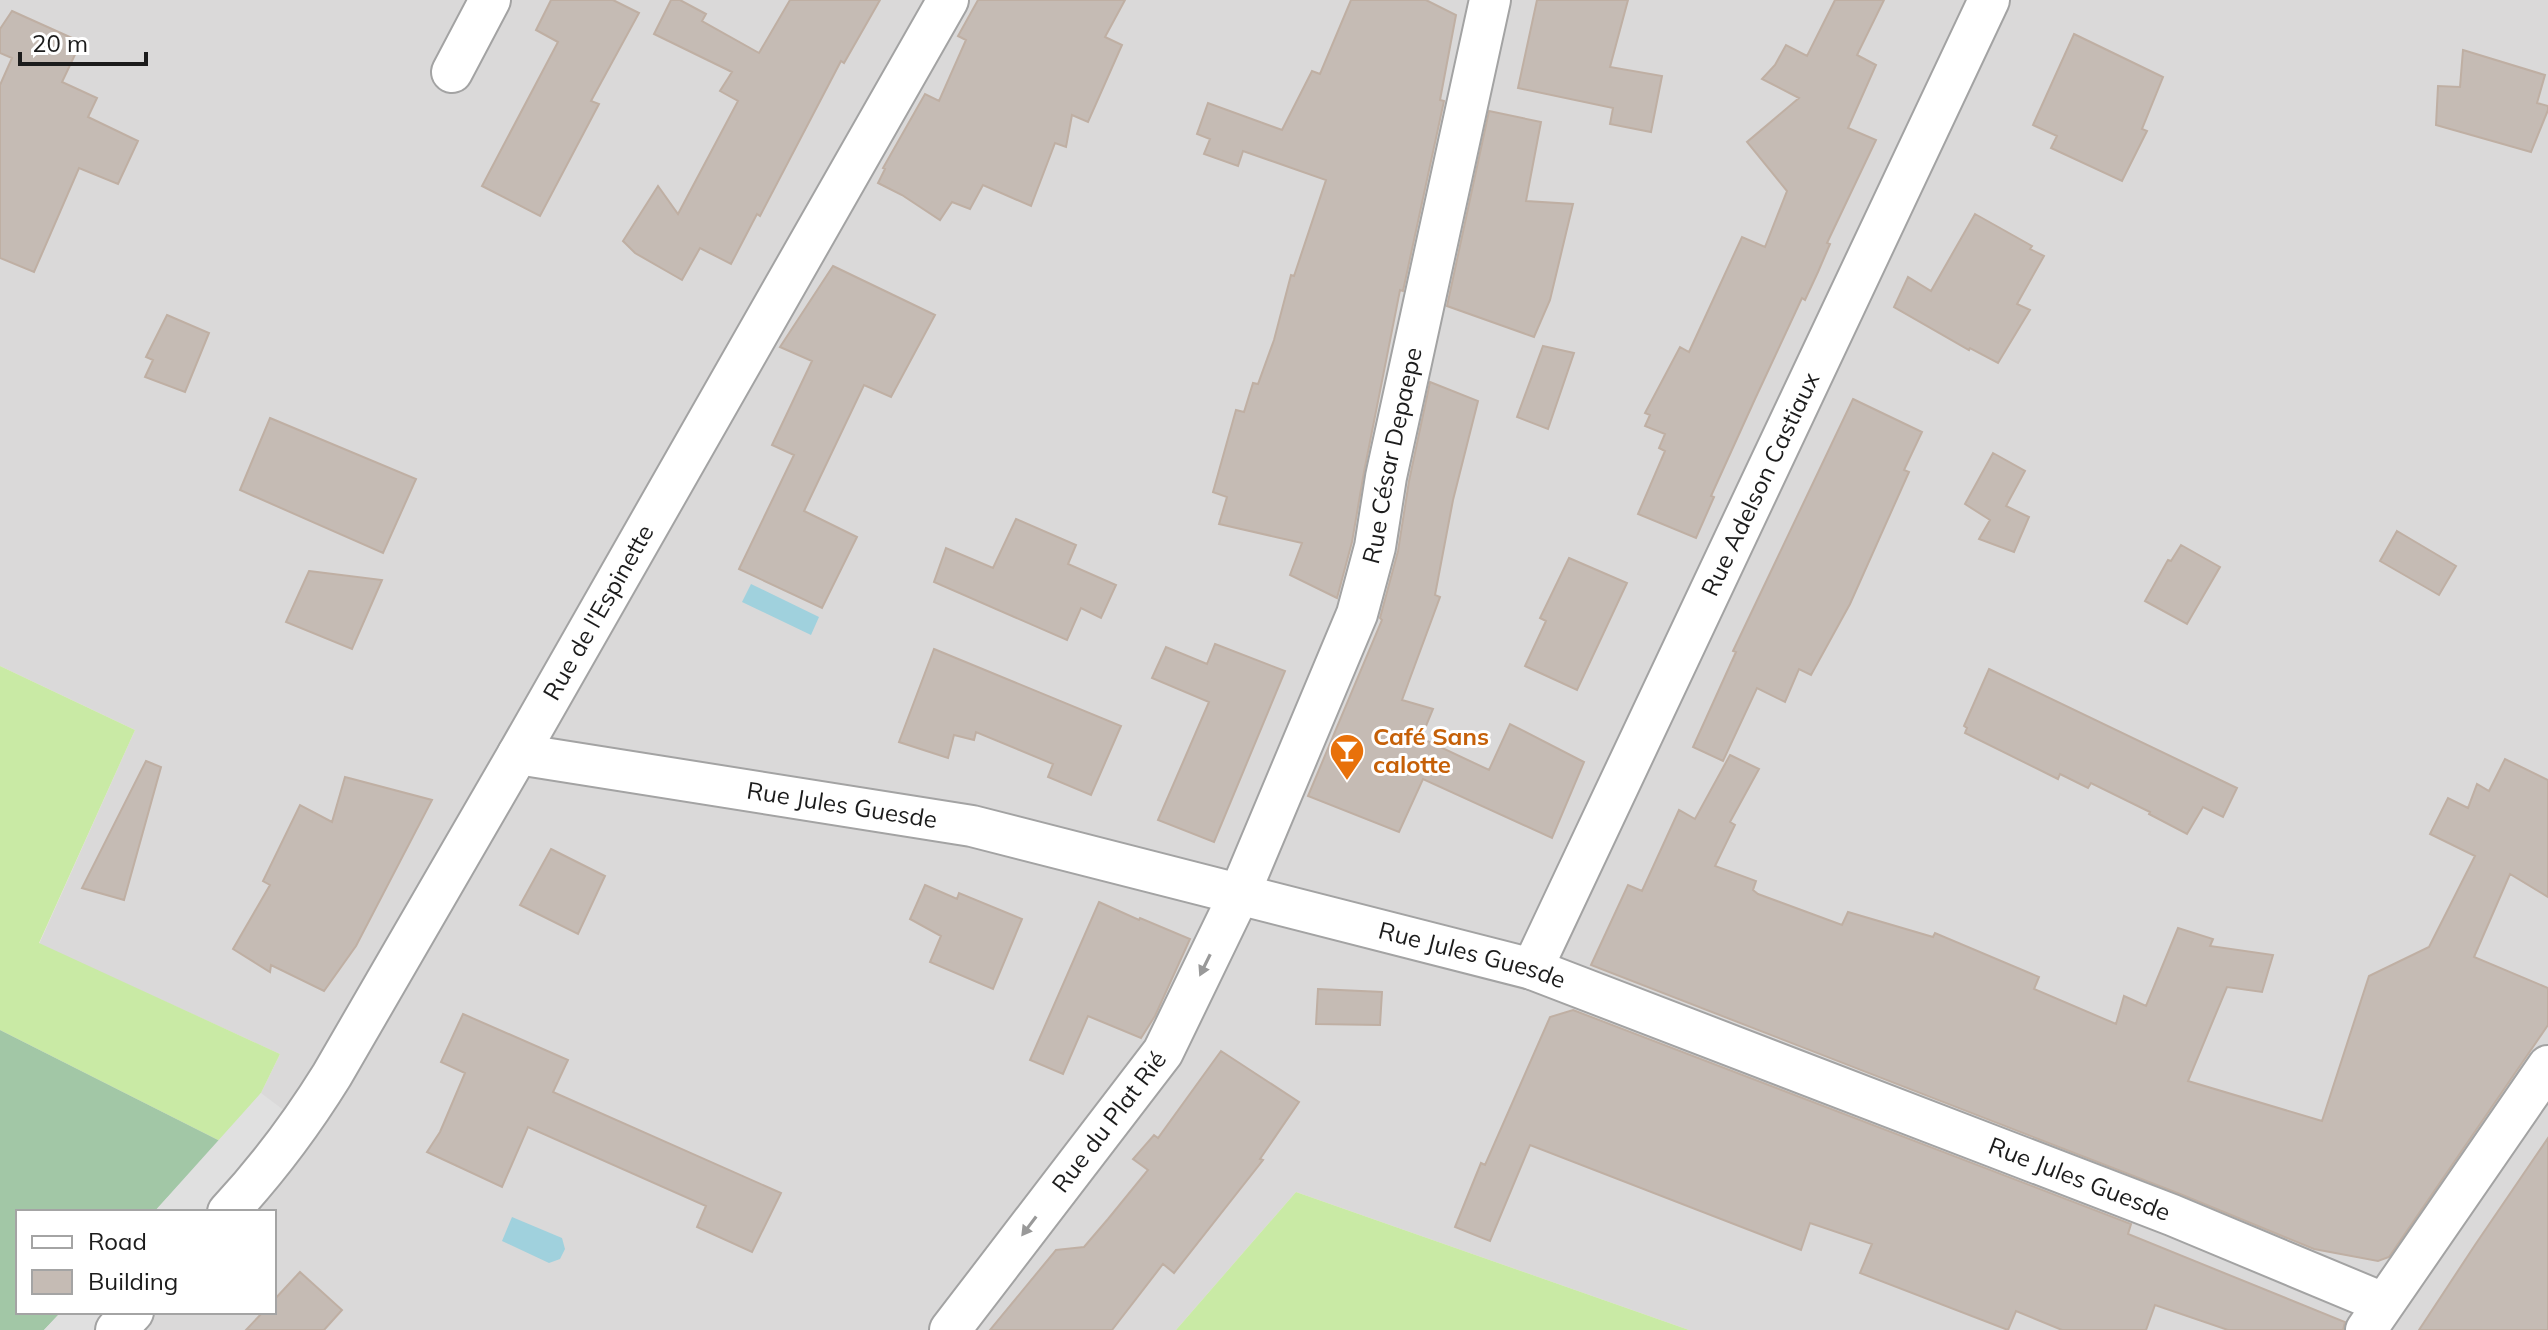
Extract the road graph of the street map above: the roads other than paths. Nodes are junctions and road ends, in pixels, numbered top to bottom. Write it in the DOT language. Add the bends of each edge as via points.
graph roads {
  1 [pos="490,0"];
  2 [pos="948,0"];
  3 [pos="1490,0"];
  4 [pos="1989,0"];
  5 [pos="452,72"];
  6 [pos="518,754"];
  7 [pos="1239,895"];
  8 [pos="1532,969"];
  9 [pos="2548,1066"];
  10 [pos="230,1210"];
  11 [pos="131,1314"];
  12 [pos="2374,1317"];
  13 [pos="116,1330"];
  14 [pos="950,1330"];
  1 -- 5 [label="street"];
  2 -- 6 [label="street, Rue de l'Espinette"];
  3 -- 7 [label="street, Rue César Depaepe" via="1357,614"];
  4 -- 8 [label="street, Rue Adelson Castiaux"];
  6 -- 7 [label="street, Rue Jules Guesde" via="972,826"];
  6 -- 10 [label="street, Rue de l'Espinette" via="302,1124"];
  7 -- 8 [label="street, Rue Jules Guesde"];
  7 -- 14 [label="street, Rue du Plat Rié, one-way" via="1163,1052"];
  8 -- 12 [label="street, Rue Jules Guesde" via="2172,1215"];
  9 -- 12 [label="street"];
  11 -- 13 [label="street"];
}
